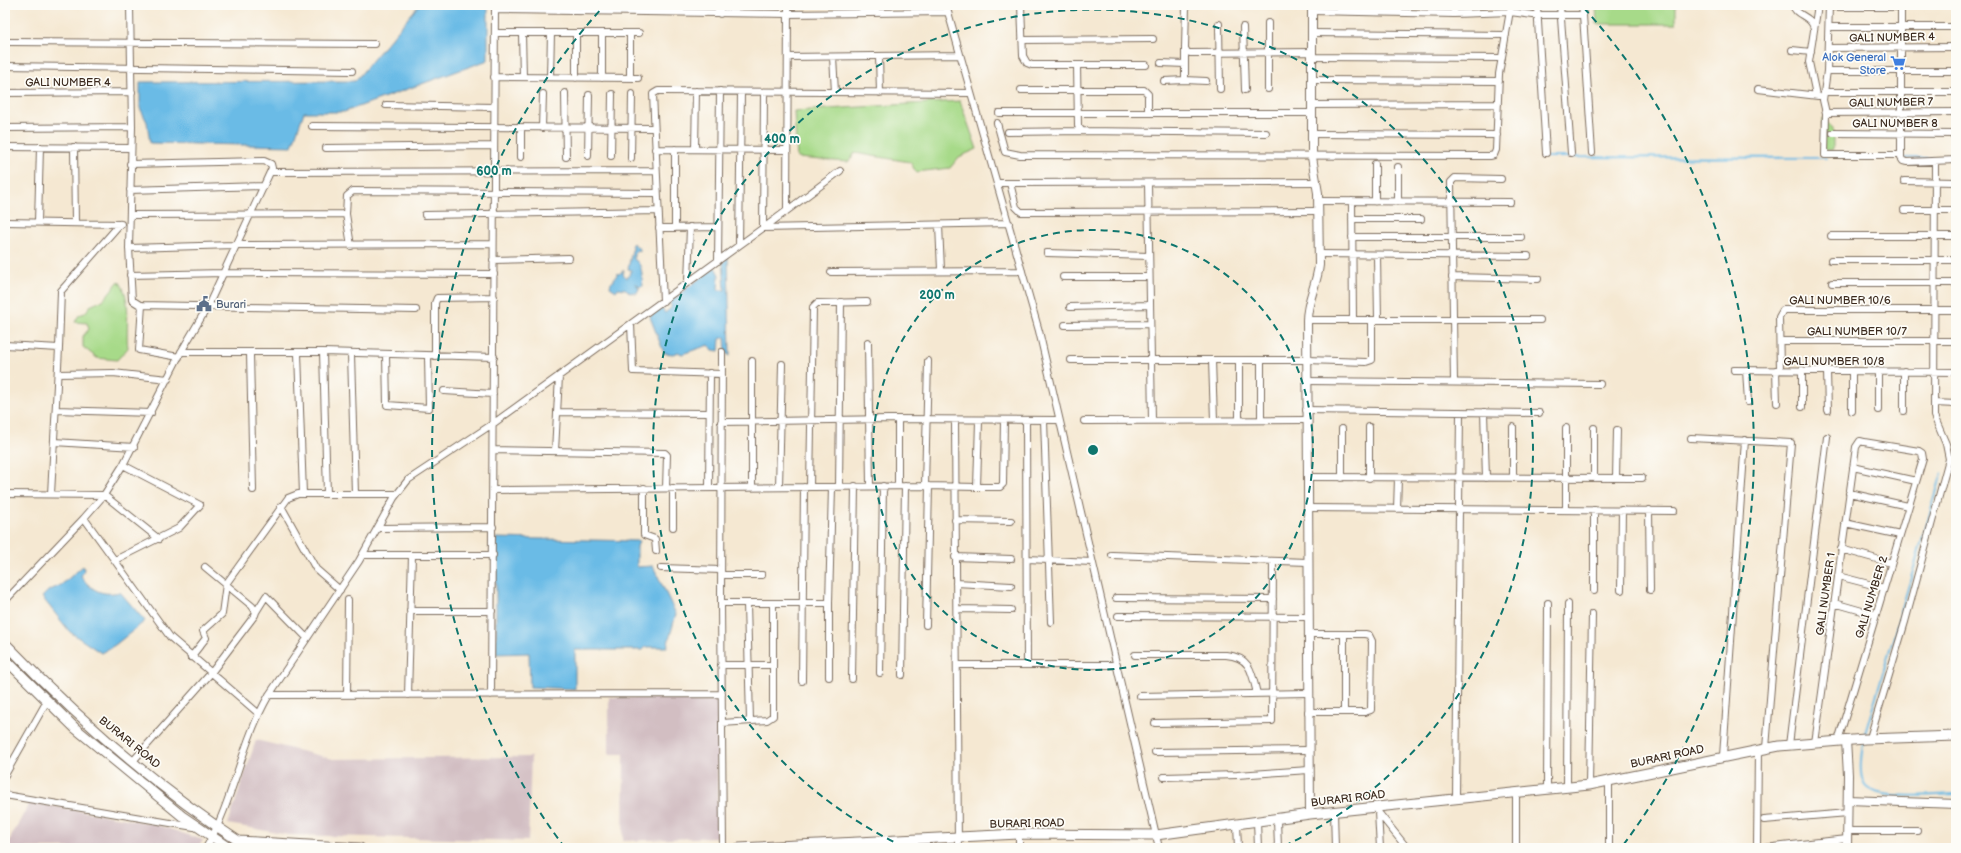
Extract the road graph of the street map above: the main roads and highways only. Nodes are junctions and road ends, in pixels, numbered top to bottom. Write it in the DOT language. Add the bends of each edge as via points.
graph roads {
  1 [pos="5,643"];
  2 [pos="5,659"];
  3 [pos="1956,736"];
  4 [pos="238,841"];
  5 [pos="905,844"];
  6 [pos="881,845"];
  7 [pos="228,848"];
  8 [pos="249,848"];
  9 [pos="360,848"];
  10 [pos="739,848"];
  1 -- 4 [label="main road, BURARI ROAD" via="46,686 133,761 217,828"];
  2 -- 7 [label="main road" via="102,751 196,827"];
  3 -- 5 [label="main road, BURARI ROAD" via="1868,738 1789,745 1589,785 1456,798 1378,809 1334,811 1161,835 1019,834 958,837"];
  4 -- 7 [label="main road"];
  4 -- 8 [label="main road, BURARI ROAD"];
  4 -- 9 [label="main road"];
  5 -- 6 [label="main road, BURARI ROAD"];
  6 -- 10 [label="main road, BURARI ROAD"];
}
